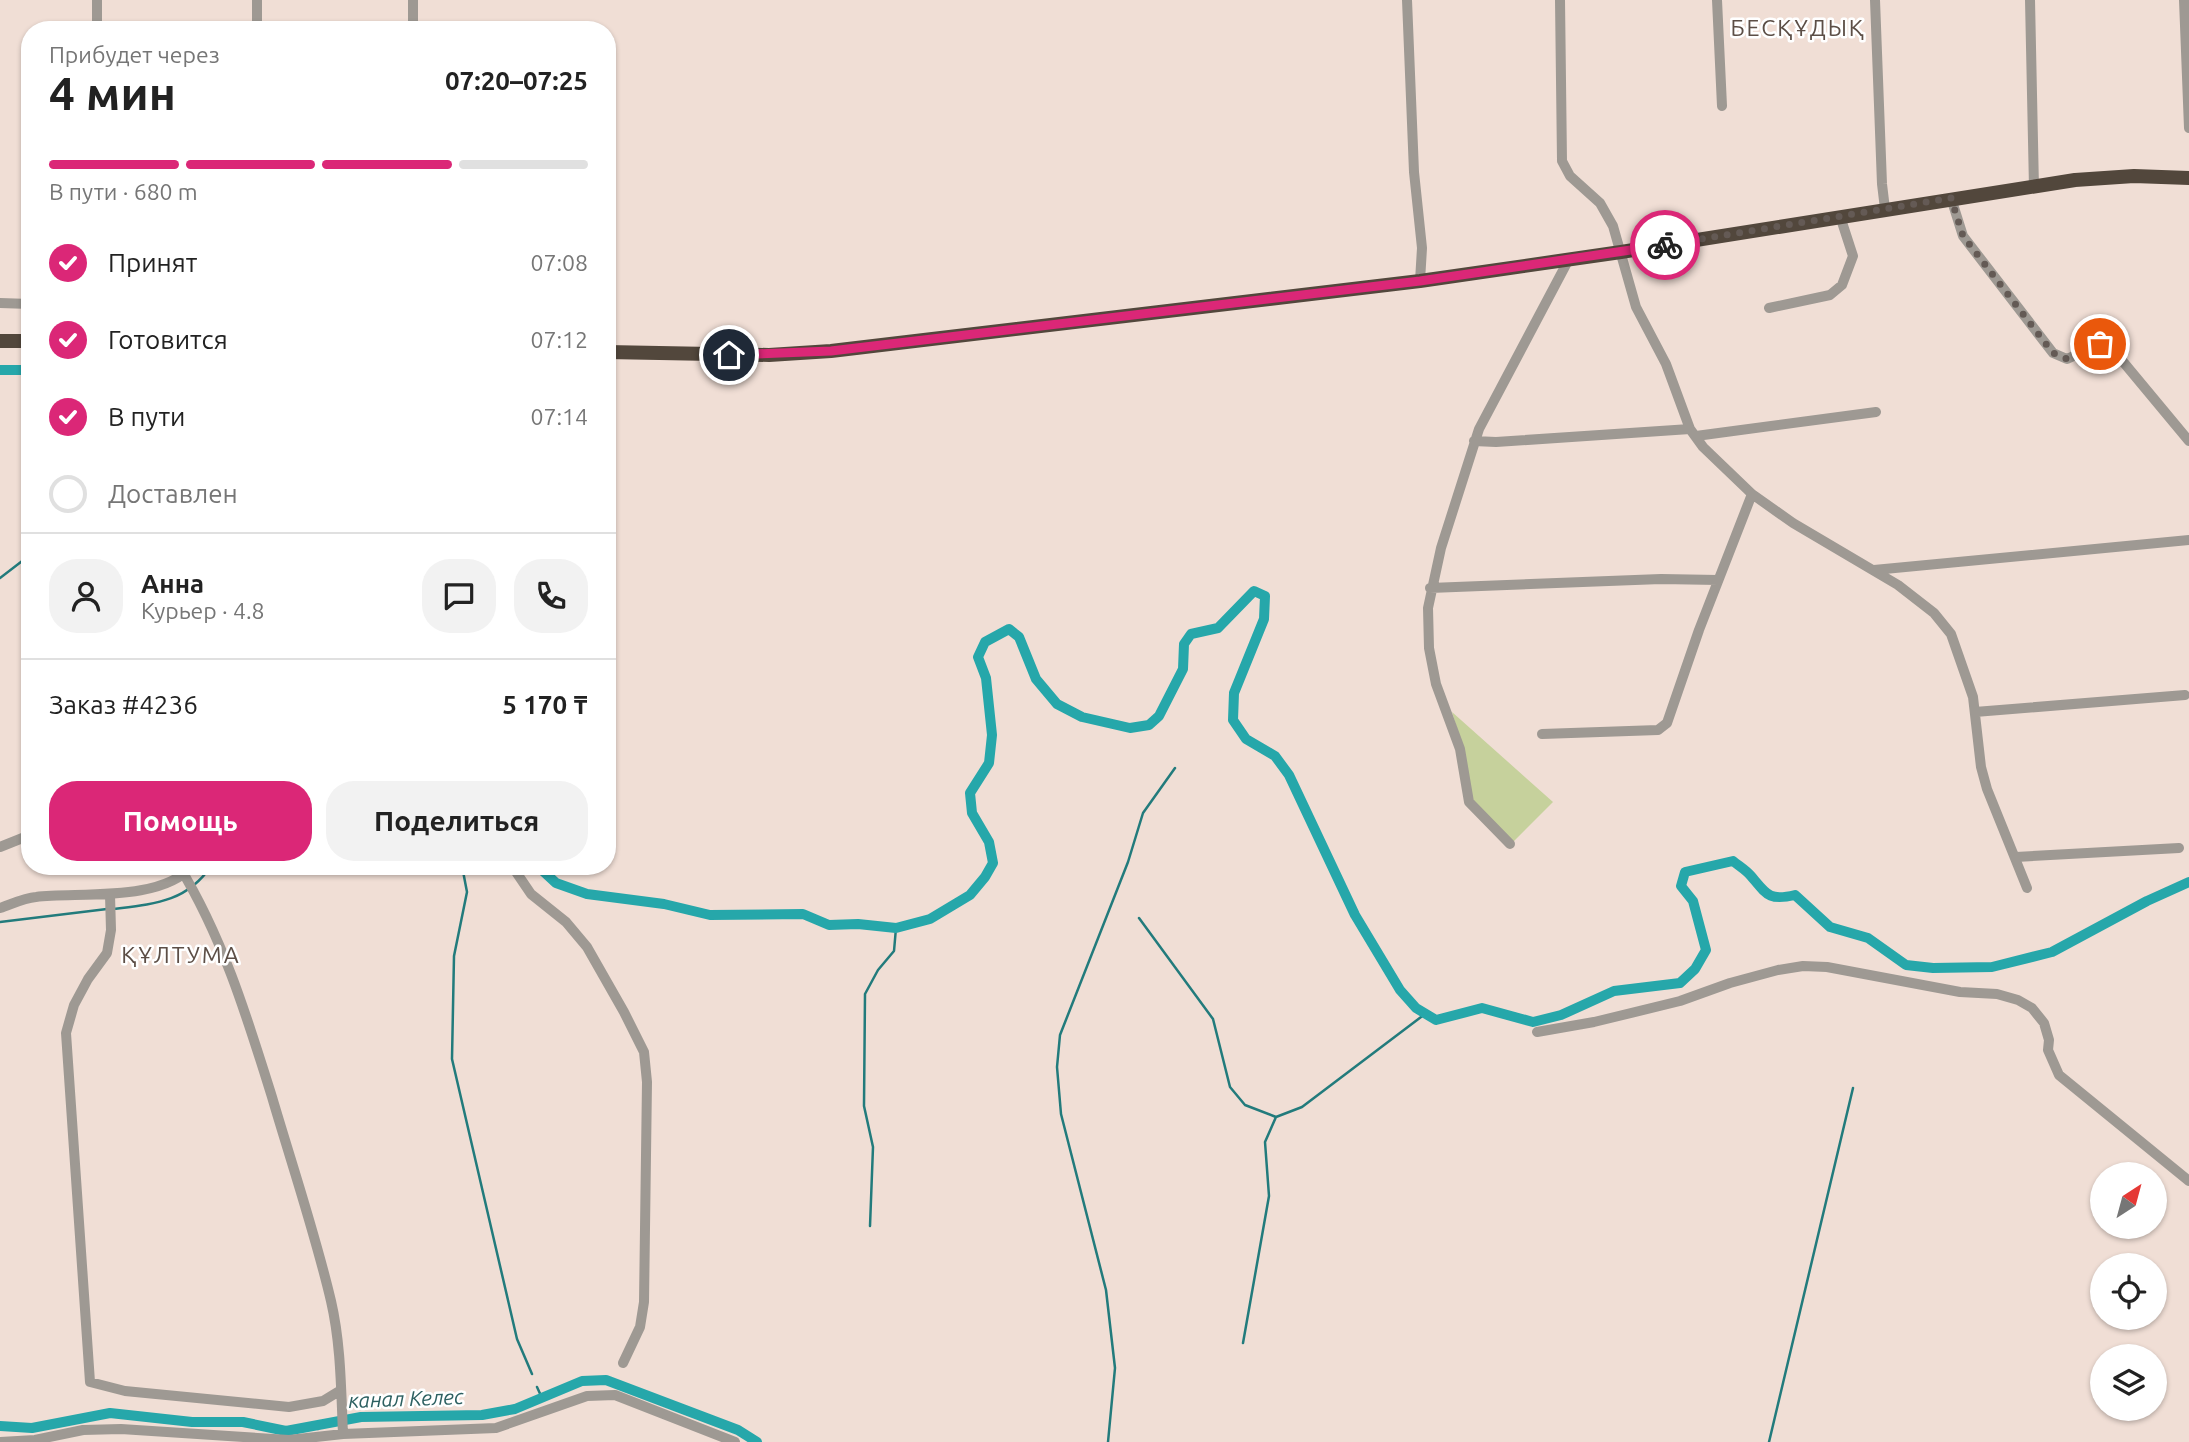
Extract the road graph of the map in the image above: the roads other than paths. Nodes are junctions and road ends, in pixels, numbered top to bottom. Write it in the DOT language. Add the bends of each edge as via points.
graph roads {
  1 [pos="97,0"];
  2 [pos="257,0"];
  3 [pos="413,0"];
  4 [pos="1407,0"];
  5 [pos="1560,0"];
  6 [pos="1717,0"];
  7 [pos="1875,0"];
  8 [pos="2030,0"];
  9 [pos="2184,0"];
  10 [pos="97,21"];
  11 [pos="257,21"];
  12 [pos="413,21"];
  13 [pos="1722,106"];
  14 [pos="2189,128"];
  15 [pos="2189,178"];
  16 [pos="2034,187"];
  17 [pos="1951,198"];
  18 [pos="1885,209"];
  19 [pos="1840,216"];
  20 [pos="1622,252"];
  21 [pos="1569,260"];
  22 [pos="1420,281"];
  23 [pos="0,303"];
  24 [pos="21,304"];
  25 [pos="1769,308"];
  26 [pos="0,341"];
  27 [pos="21,341"];
  28 [pos="616,352"];
  29 [pos="1876,412"];
  30 [pos="1693,433"];
  31 [pos="1474,441"];
  32 [pos="2189,441"];
  33 [pos="1752,494"];
  34 [pos="2189,540"];
  35 [pos="1874,570"];
  36 [pos="1718,580"];
  37 [pos="1430,588"];
  38 [pos="2185,695"];
  39 [pos="1975,712"];
  40 [pos="1542,734"];
  41 [pos="21,839"];
  42 [pos="1510,844"];
  43 [pos="0,847"];
  44 [pos="2179,848"];
  45 [pos="2016,857"];
  46 [pos="176,875"];
  47 [pos="184,875"];
  48 [pos="518,875"];
  49 [pos="2027,888"];
  50 [pos="110,895"];
  51 [pos="0,908"];
  52 [pos="1537,1032"];
  53 [pos="2189,1181"];
  54 [pos="623,1363"];
  55 [pos="341,1390"];
  56 [pos="343,1434"];
  57 [pos="0,1441"];
  58 [pos="735,1442"];
  1 -- 10 [label="street"];
  2 -- 11 [label="street"];
  3 -- 12 [label="street"];
  4 -- 22 [label="street" via="1422,248"];
  5 -- 20 [label="street" via="1562,161 1570,176 1600,203"];
  6 -- 13 [label="street"];
  7 -- 18 [label="street"];
  8 -- 16 [label="street"];
  9 -- 14 [label="street"];
  15 -- 16 [label="highway" via="2108,178"];
  16 -- 17 [label="highway"];
  17 -- 18 [label="highway"];
  17 -- 32 [label="street" via="1963,236 2053,353 2067,359 2100,344 2110,346"];
  18 -- 19 [label="highway"];
  19 -- 20 [label="highway"];
  19 -- 25 [label="street" via="1853,256 1842,285 1830,295"];
  20 -- 21 [label="highway"];
  20 -- 30 [label="street" via="1636,307 1666,364"];
  21 -- 22 [label="highway"];
  21 -- 31 [label="street"];
  22 -- 28 [label="highway" via="831,351 769,355"];
  23 -- 24 [label="street"];
  26 -- 27 [label="highway"];
  29 -- 30 [label="street"];
  30 -- 31 [label="street"];
  30 -- 33 [label="street"];
  31 -- 37 [label="street"];
  33 -- 35 [label="street"];
  33 -- 36 [label="street"];
  34 -- 35 [label="street"];
  35 -- 39 [label="street" via="1943,622 1956,645"];
  36 -- 37 [label="street"];
  36 -- 40 [label="street" via="1664,727"];
  37 -- 42 [label="street" via="1428,632 1433,667 1460,749 1466,793 1475,809"];
  38 -- 39 [label="street"];
  39 -- 45 [label="street" via="1987,789"];
  41 -- 43 [label="street"];
  44 -- 45 [label="street"];
  45 -- 49 [label="street"];
  46 -- 50 [label="street" via="159,886"];
  47 -- 55 [label="street" via="221,946 291,1160 331,1302"];
  48 -- 54 [label="street" via="531,894 566,922 587,947 644,1052 644,1302 640,1327"];
  50 -- 51 [label="street" via="34,897"];
  50 -- 55 [label="street" via="107,953 74,1005 66,1033 90,1382 125,1391 289,1407 323,1401"];
  52 -- 53 [label="street" via="1680,1001 1752,976 1803,966 2008,997 2039,1015 2059,1074"];
  55 -- 56 [label="street"];
  56 -- 57 [label="street" via="289,1440 121,1429"];
  56 -- 58 [label="street" via="496,1428 587,1396 615,1395"];
}
